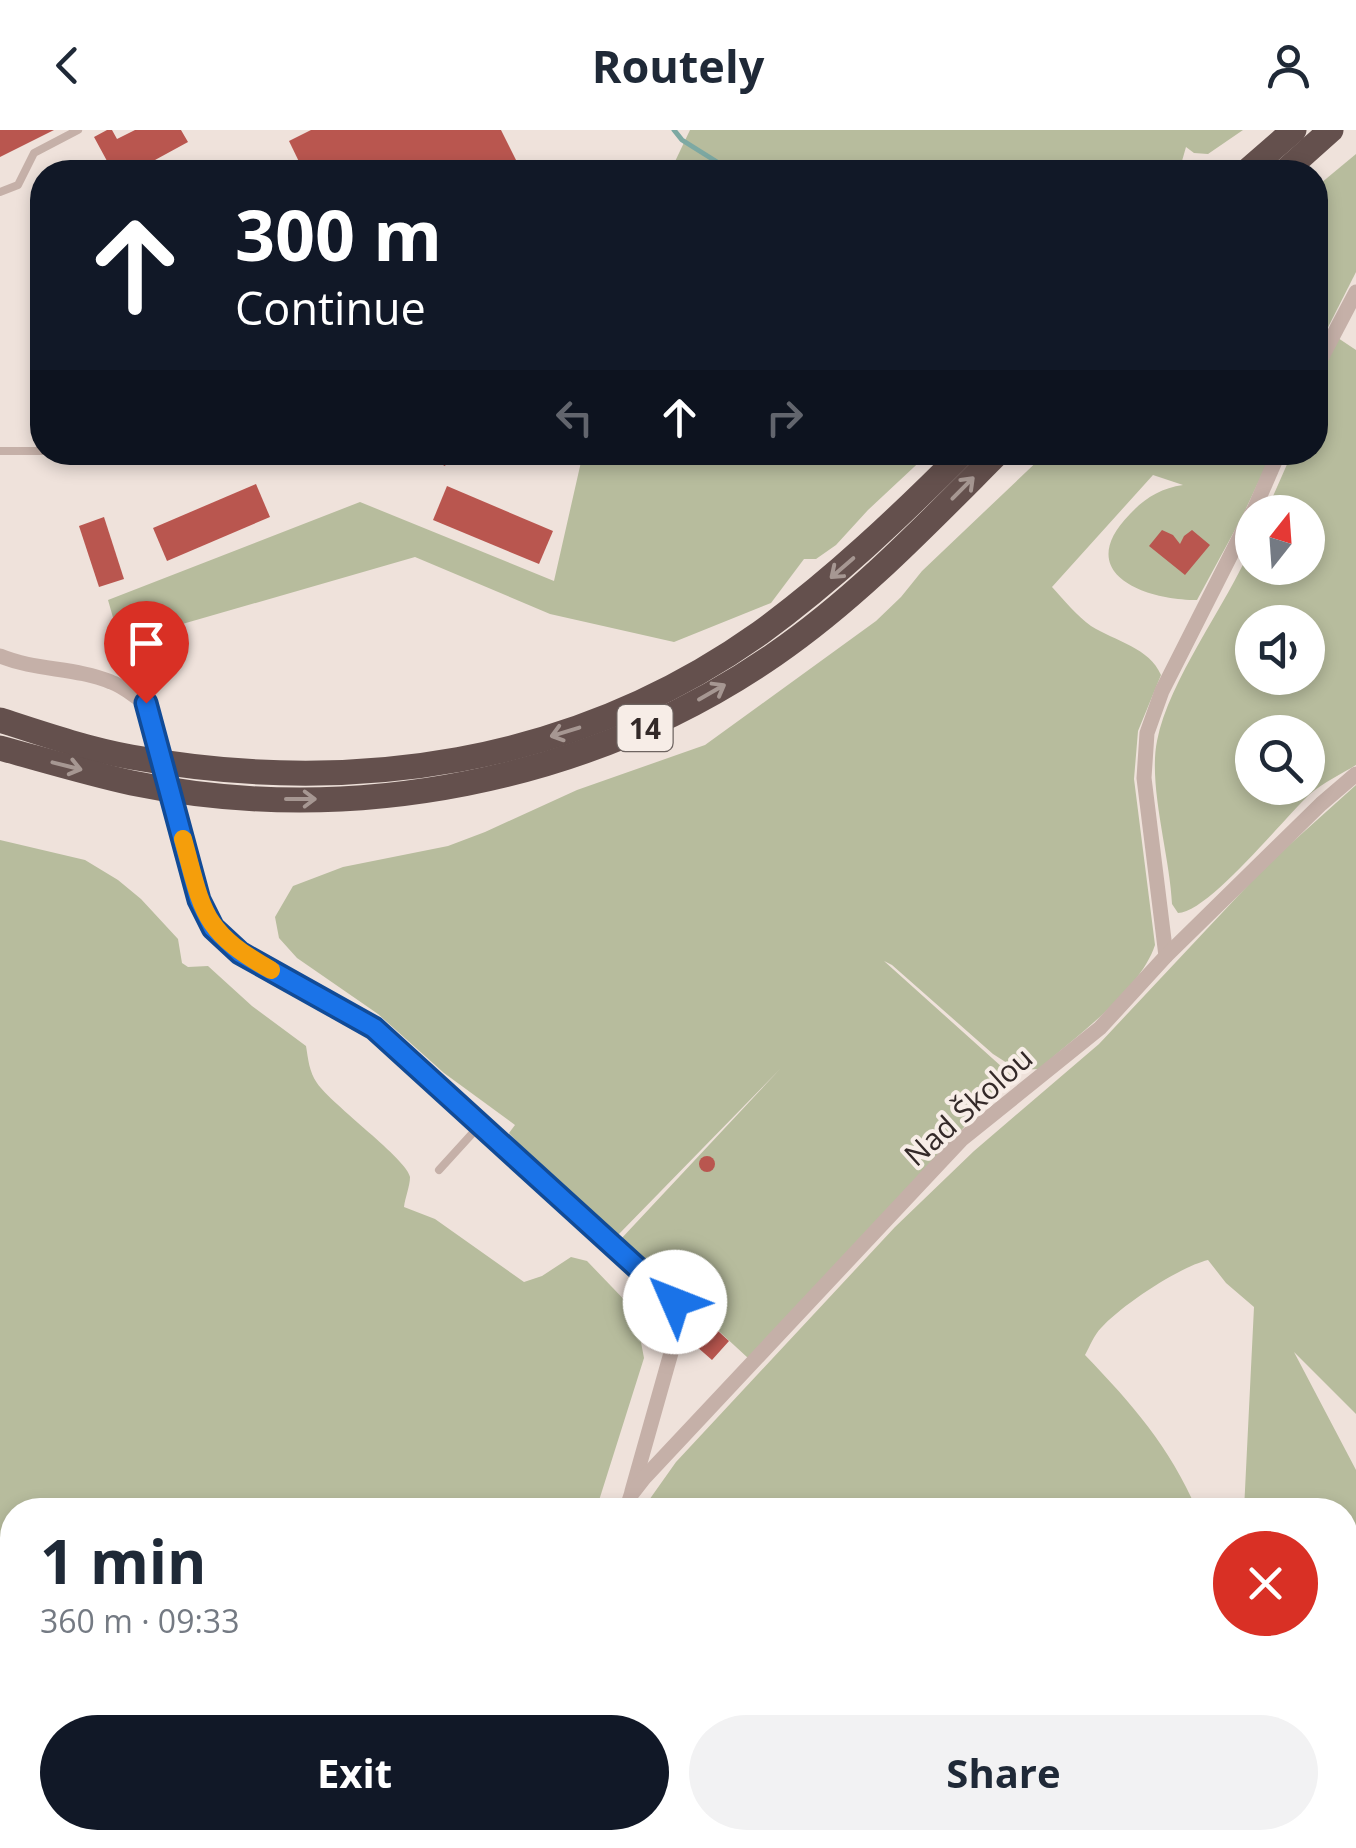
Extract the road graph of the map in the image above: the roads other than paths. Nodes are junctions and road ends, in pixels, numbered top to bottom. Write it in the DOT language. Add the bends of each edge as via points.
graph roads {
  1 [pos="78,130"];
  2 [pos="1294,130"];
  3 [pos="1332,130"];
  4 [pos="30,160"];
  5 [pos="1260,160"];
  6 [pos="1298,160"];
  7 [pos="30,161"];
  8 [pos="0,192"];
  9 [pos="1356,292"];
  10 [pos="1328,345"];
  11 [pos="0,451"];
  12 [pos="30,452"];
  13 [pos="951,465"];
  14 [pos="986,465"];
  15 [pos="1273,465"];
  16 [pos="1261,495"];
  17 [pos="1235,548"];
  18 [pos="0,656"];
  19 [pos="0,720"];
  20 [pos="0,748"];
  21 [pos="1356,774"];
  22 [pos="1166,956"];
  23 [pos="480,1125"];
  24 [pos="439,1170"];
  25 [pos="629,1498"];
  26 [pos="632,1498"];
  1 -- 4 [label="lane"];
  2 -- 5 [label="highway"];
  3 -- 6 [label="highway"];
  7 -- 8 [label="lane" via="18,185"];
  9 -- 10 [label="street"];
  11 -- 12 [label="lane"];
  13 -- 19 [label="highway, 14, one-way" via="816,591 691,676 598,722 478,757 396,770 300,774 199,767 129,756"];
  20 -- 14 [label="highway, 14, one-way" via="134,783 279,799 411,794 567,758 636,733 775,654 846,599"];
  15 -- 16 [label="street"];
  17 -- 22 [label="street" via="1147,734 1144,778"];
  18 -- 23 [label="street, Nad Školou, bridge" via="112,682 146,703 199,900 213,928 240,953 374,1028"];
  21 -- 22 [label="street, Nad Školou"];
  22 -- 26 [label="street, Nad Školou" via="1100,1028 962,1140"];
  23 -- 24 [label="lane"];
  23 -- 25 [label="street, Nad Školou" via="663,1288 682,1314"];
}
